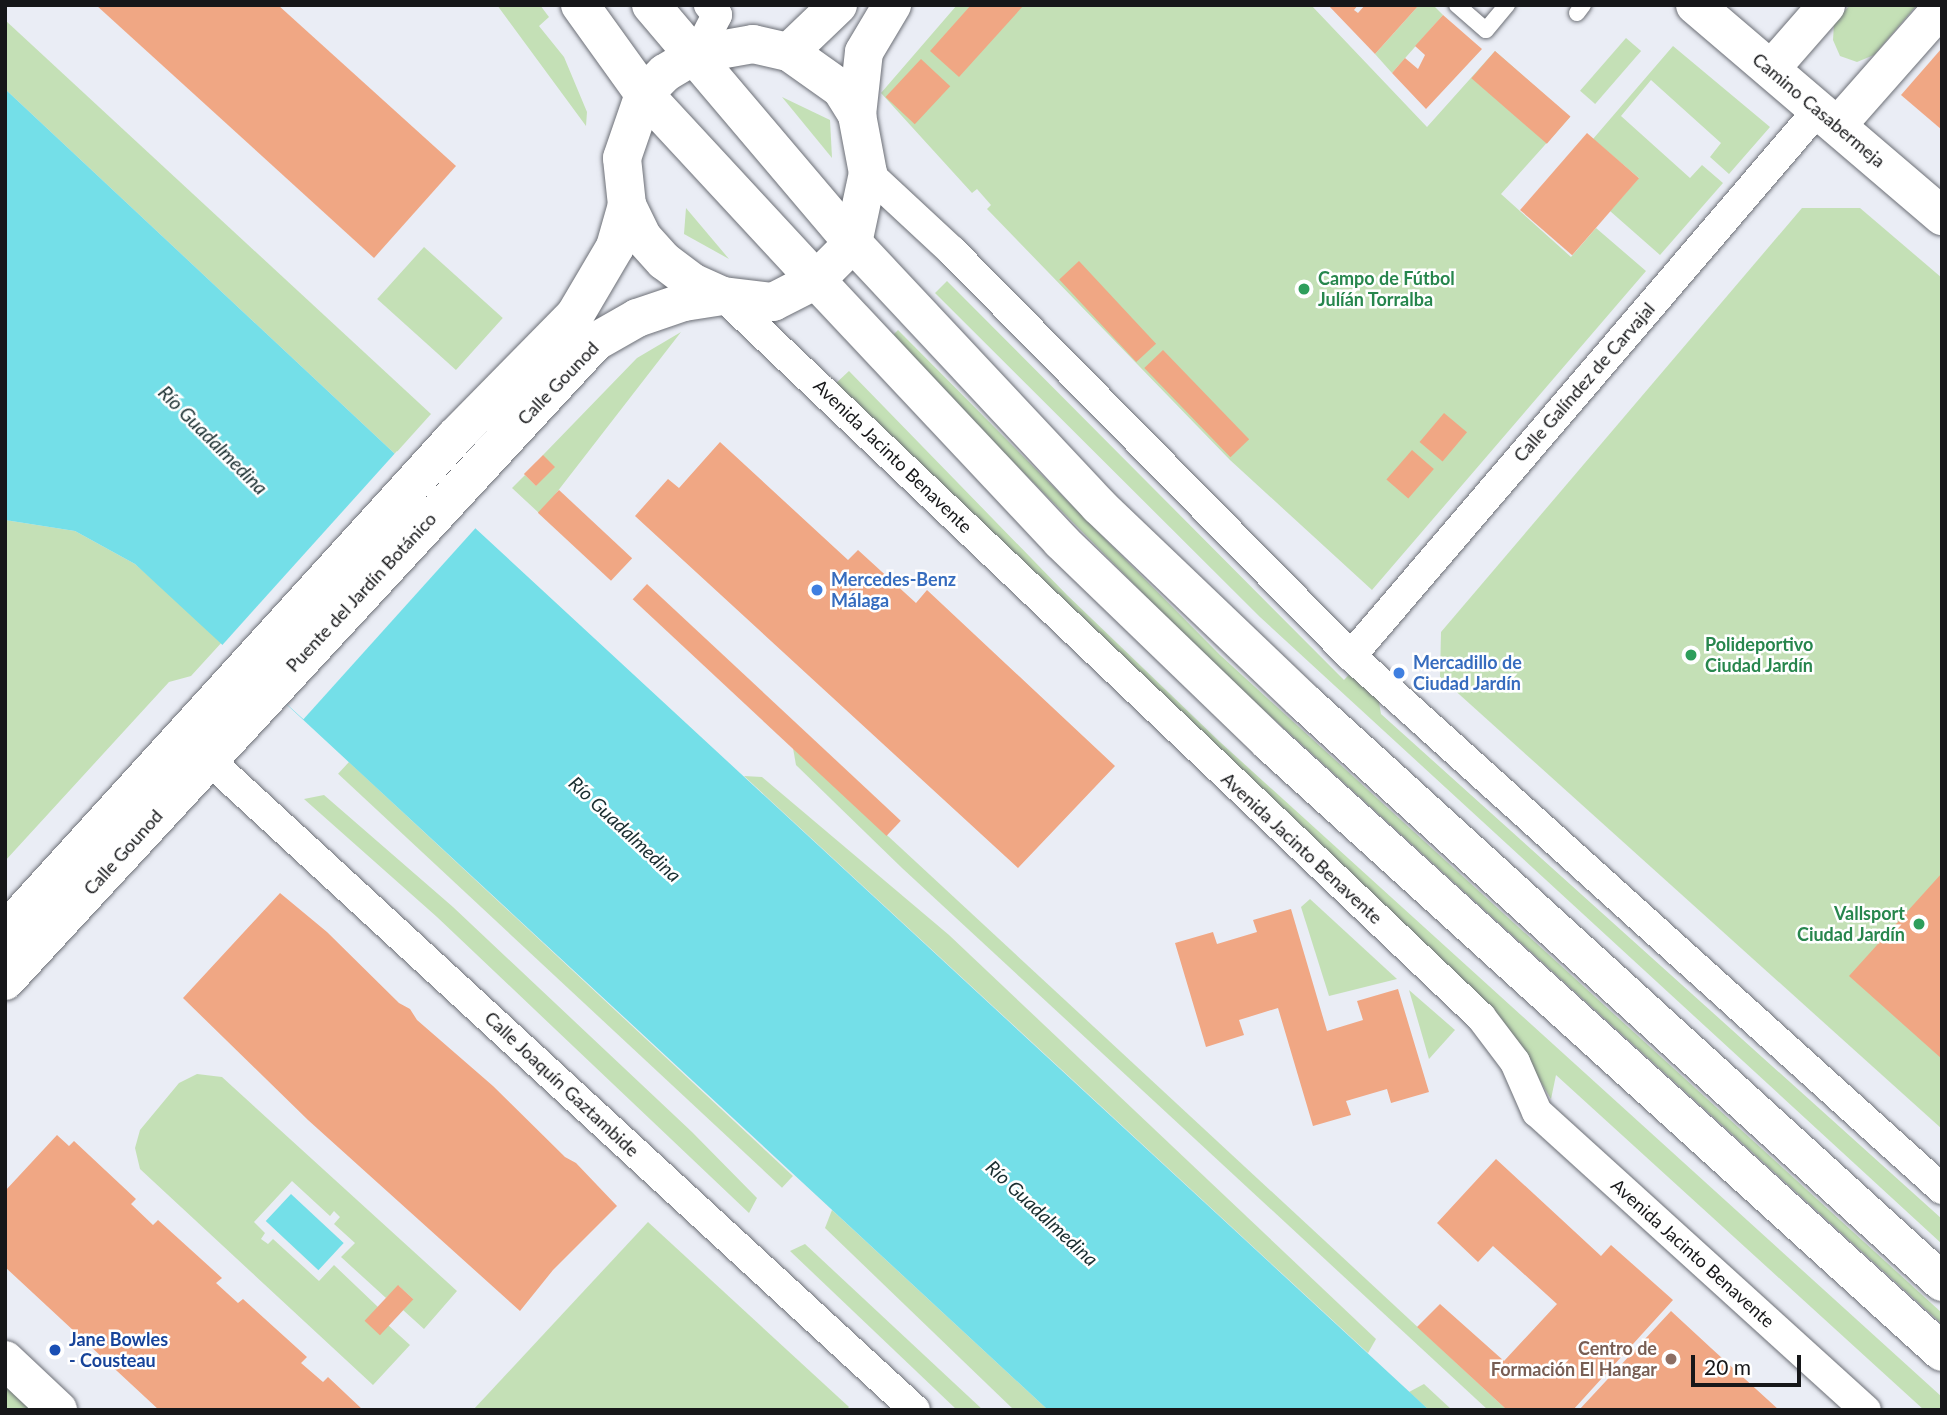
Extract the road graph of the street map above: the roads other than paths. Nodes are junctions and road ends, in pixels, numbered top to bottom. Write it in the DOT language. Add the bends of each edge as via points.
graph roads {
  1 [pos="580,5"];
  2 [pos="651,5"];
  3 [pos="709,5"];
  4 [pos="892,5"];
  5 [pos="1457,5"];
  6 [pos="1507,5"];
  7 [pos="1695,5"];
  8 [pos="1826,5"];
  9 [pos="1942,6"];
  10 [pos="823,12"];
  11 [pos="789,52"];
  12 [pos="697,54"];
  13 [pos="1770,69"];
  14 [pos="644,94"];
  15 [pos="857,115"];
  16 [pos="1828,117"];
  17 [pos="868,173"];
  18 [pos="627,205"];
  19 [pos="1942,216"];
  20 [pos="853,243"];
  21 [pos="816,280"];
  22 [pos="723,296"];
  23 [pos="469,449"];
  24 [pos="1351,656"];
  25 [pos="229,713"];
  26 [pos="208,759"];
  27 [pos="5,932"];
  28 [pos="5,981"];
  29 [pos="1942,1189"];
  30 [pos="1942,1282"];
  31 [pos="1942,1352"];
  32 [pos="5,1360"];
  33 [pos="58,1410"];
  34 [pos="915,1410"];
  35 [pos="1866,1410"];
  1 -- 14 [label="main road"];
  2 -- 12 [label="main road"];
  3 -- 12 [label="street" via="716,15"];
  4 -- 15 [label="main road" via="864,52"];
  5 -- 6 [label="lane" via="1486,30"];
  7 -- 13 [label="main road, Camino Casabermeja"];
  8 -- 13 [label="street"];
  9 -- 16 [label="street, Calle Galíndez de Carvajal"];
  10 -- 11 [label="main road"];
  11 -- 12 [label="main road, Avenida Jacinto Benavente" via="752,44"];
  11 -- 15 [label="main road, Avenida Jacinto Benavente" via="841,89"];
  12 -- 14 [label="main road, Avenida Jacinto Benavente" via="665,73"];
  12 -- 20 [label="main road"];
  13 -- 16 [label="main road, Camino Casabermeja"];
  14 -- 18 [label="main road, Avenida Jacinto Benavente" via="622,152"];
  14 -- 21 [label="main road"];
  15 -- 17 [label="main road, Avenida Jacinto Benavente"];
  16 -- 19 [label="main road, Camino Casabermeja"];
  16 -- 24 [label="street, Calle Galíndez de Carvajal"];
  17 -- 20 [label="main road, Avenida Jacinto Benavente"];
  17 -- 24 [label="street" via="953,251 1120,426"];
  18 -- 22 [label="main road, Avenida Jacinto Benavente" via="643,238 664,261 692,282"];
  18 -- 23 [label="main road, Calle Gounod" via="615,247 575,315"];
  20 -- 21 [label="main road, Avenida Jacinto Benavente"];
  20 -- 30 [label="main road" via="1100,506 1292,691"];
  21 -- 22 [label="main road, Avenida Jacinto Benavente" via="773,302"];
  21 -- 31 [label="main road" via="1061,541 1269,742"];
  22 -- 23 [label="main road, Calle Gounod" via="684,302 638,318 595,342"];
  22 -- 35 [label="street, Avenida Jacinto Benavente" via="1481,1017 1515,1062 1537,1112"];
  23 -- 25 [label="main road, Puente del Jardín Botánico"];
  24 -- 29 [label="street"];
  25 -- 26 [label="main road, Calle Gounod"];
  25 -- 27 [label="main road, Calle Gounod"];
  26 -- 28 [label="main road, Calle Gounod"];
  26 -- 34 [label="street, Calle Joaquín Gaztambide"];
  32 -- 33 [label="main road"];
}
